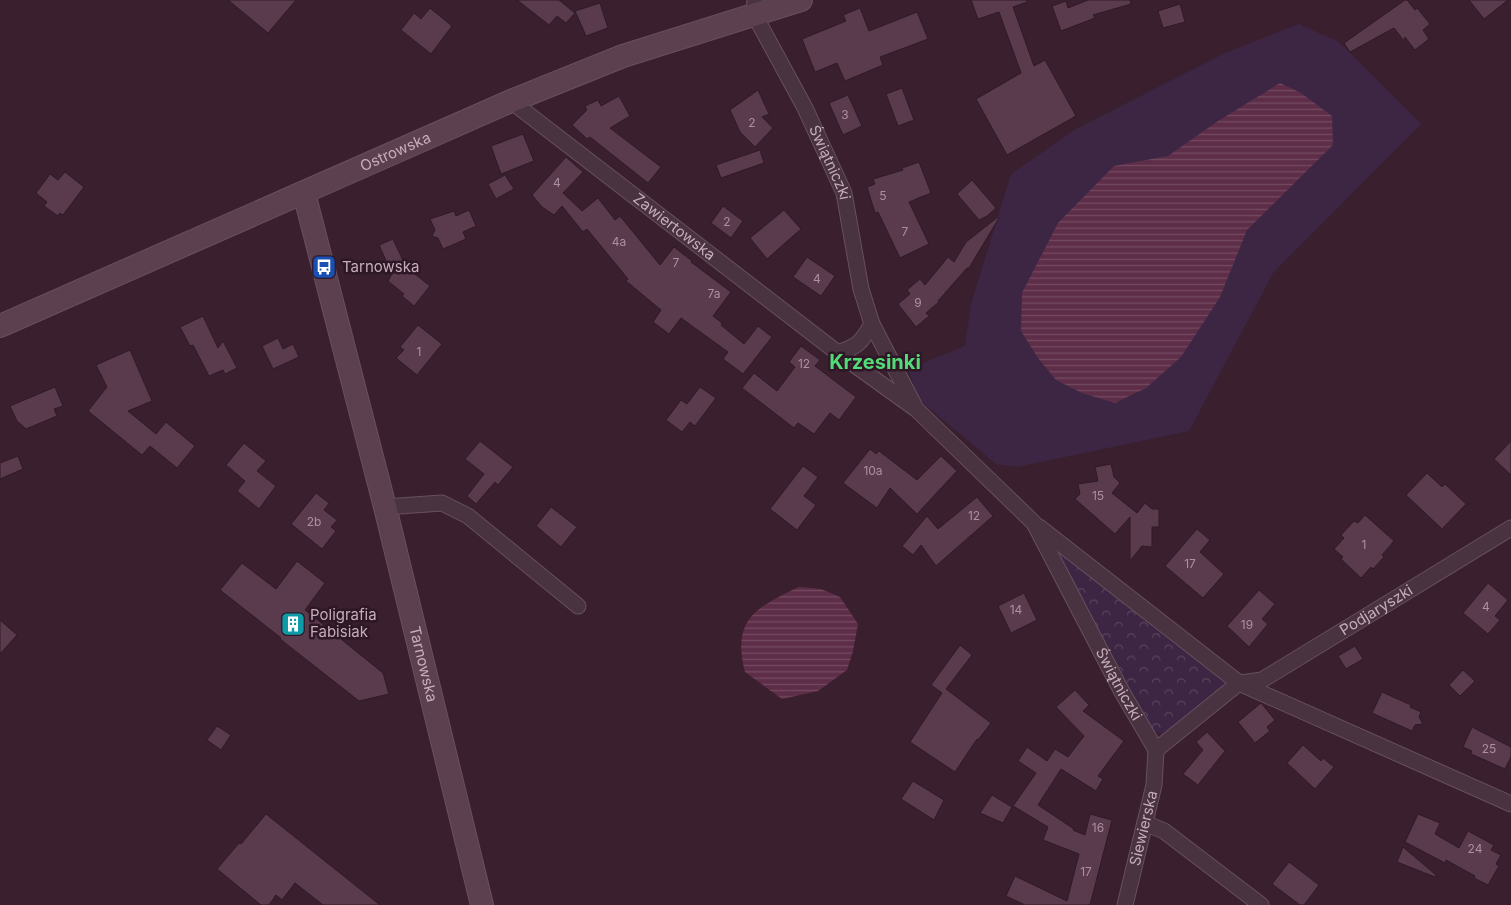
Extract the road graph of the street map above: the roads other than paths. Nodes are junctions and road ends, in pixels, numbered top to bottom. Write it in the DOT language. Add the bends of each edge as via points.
graph roads {
  1 [pos="801,0"];
  2 [pos="755,7"];
  3 [pos="511,101"];
  4 [pos="304,192"];
  5 [pos="872,324"];
  6 [pos="0,326"];
  7 [pos="838,352"];
  8 [pos="916,409"];
  9 [pos="385,507"];
  10 [pos="1034,523"];
  11 [pos="1511,528"];
  12 [pos="578,606"];
  13 [pos="1239,683"];
  14 [pos="1156,750"];
  15 [pos="1511,804"];
  16 [pos="1145,823"];
  17 [pos="482,905"];
  18 [pos="1125,905"];
  19 [pos="1260,905"];
  1 -- 2 [label="street, Ostrowska"];
  2 -- 3 [label="street, Ostrowska"];
  2 -- 5 [label="street, Świątniczki" via="844,194 861,289"];
  3 -- 4 [label="street, Ostrowska"];
  3 -- 7 [label="street, Zawiertowska"];
  4 -- 6 [label="street, Ostrowska"];
  4 -- 9 [label="street, Tarnowska"];
  5 -- 7 [label="street" via="866,336 854,347"];
  5 -- 8 [label="street, Świątniczki"];
  7 -- 8 [label="street, Świątniczki"];
  8 -- 10 [label="street, Świątniczki"];
  9 -- 12 [label="street" via="442,503 453,508 468,516"];
  9 -- 17 [label="street, Tarnowska"];
  10 -- 13 [label="street, Świątniczki"];
  10 -- 14 [label="street, Świątniczki"];
  11 -- 13 [label="street, Podjaryszki" via="1262,680"];
  13 -- 14 [label="street"];
  13 -- 15 [label="street, Świątniczki"];
  14 -- 16 [label="street, Siewierska" via="1154,785"];
  16 -- 18 [label="street, Siewierska"];
  16 -- 19 [label="street" via="1164,831"];
}
